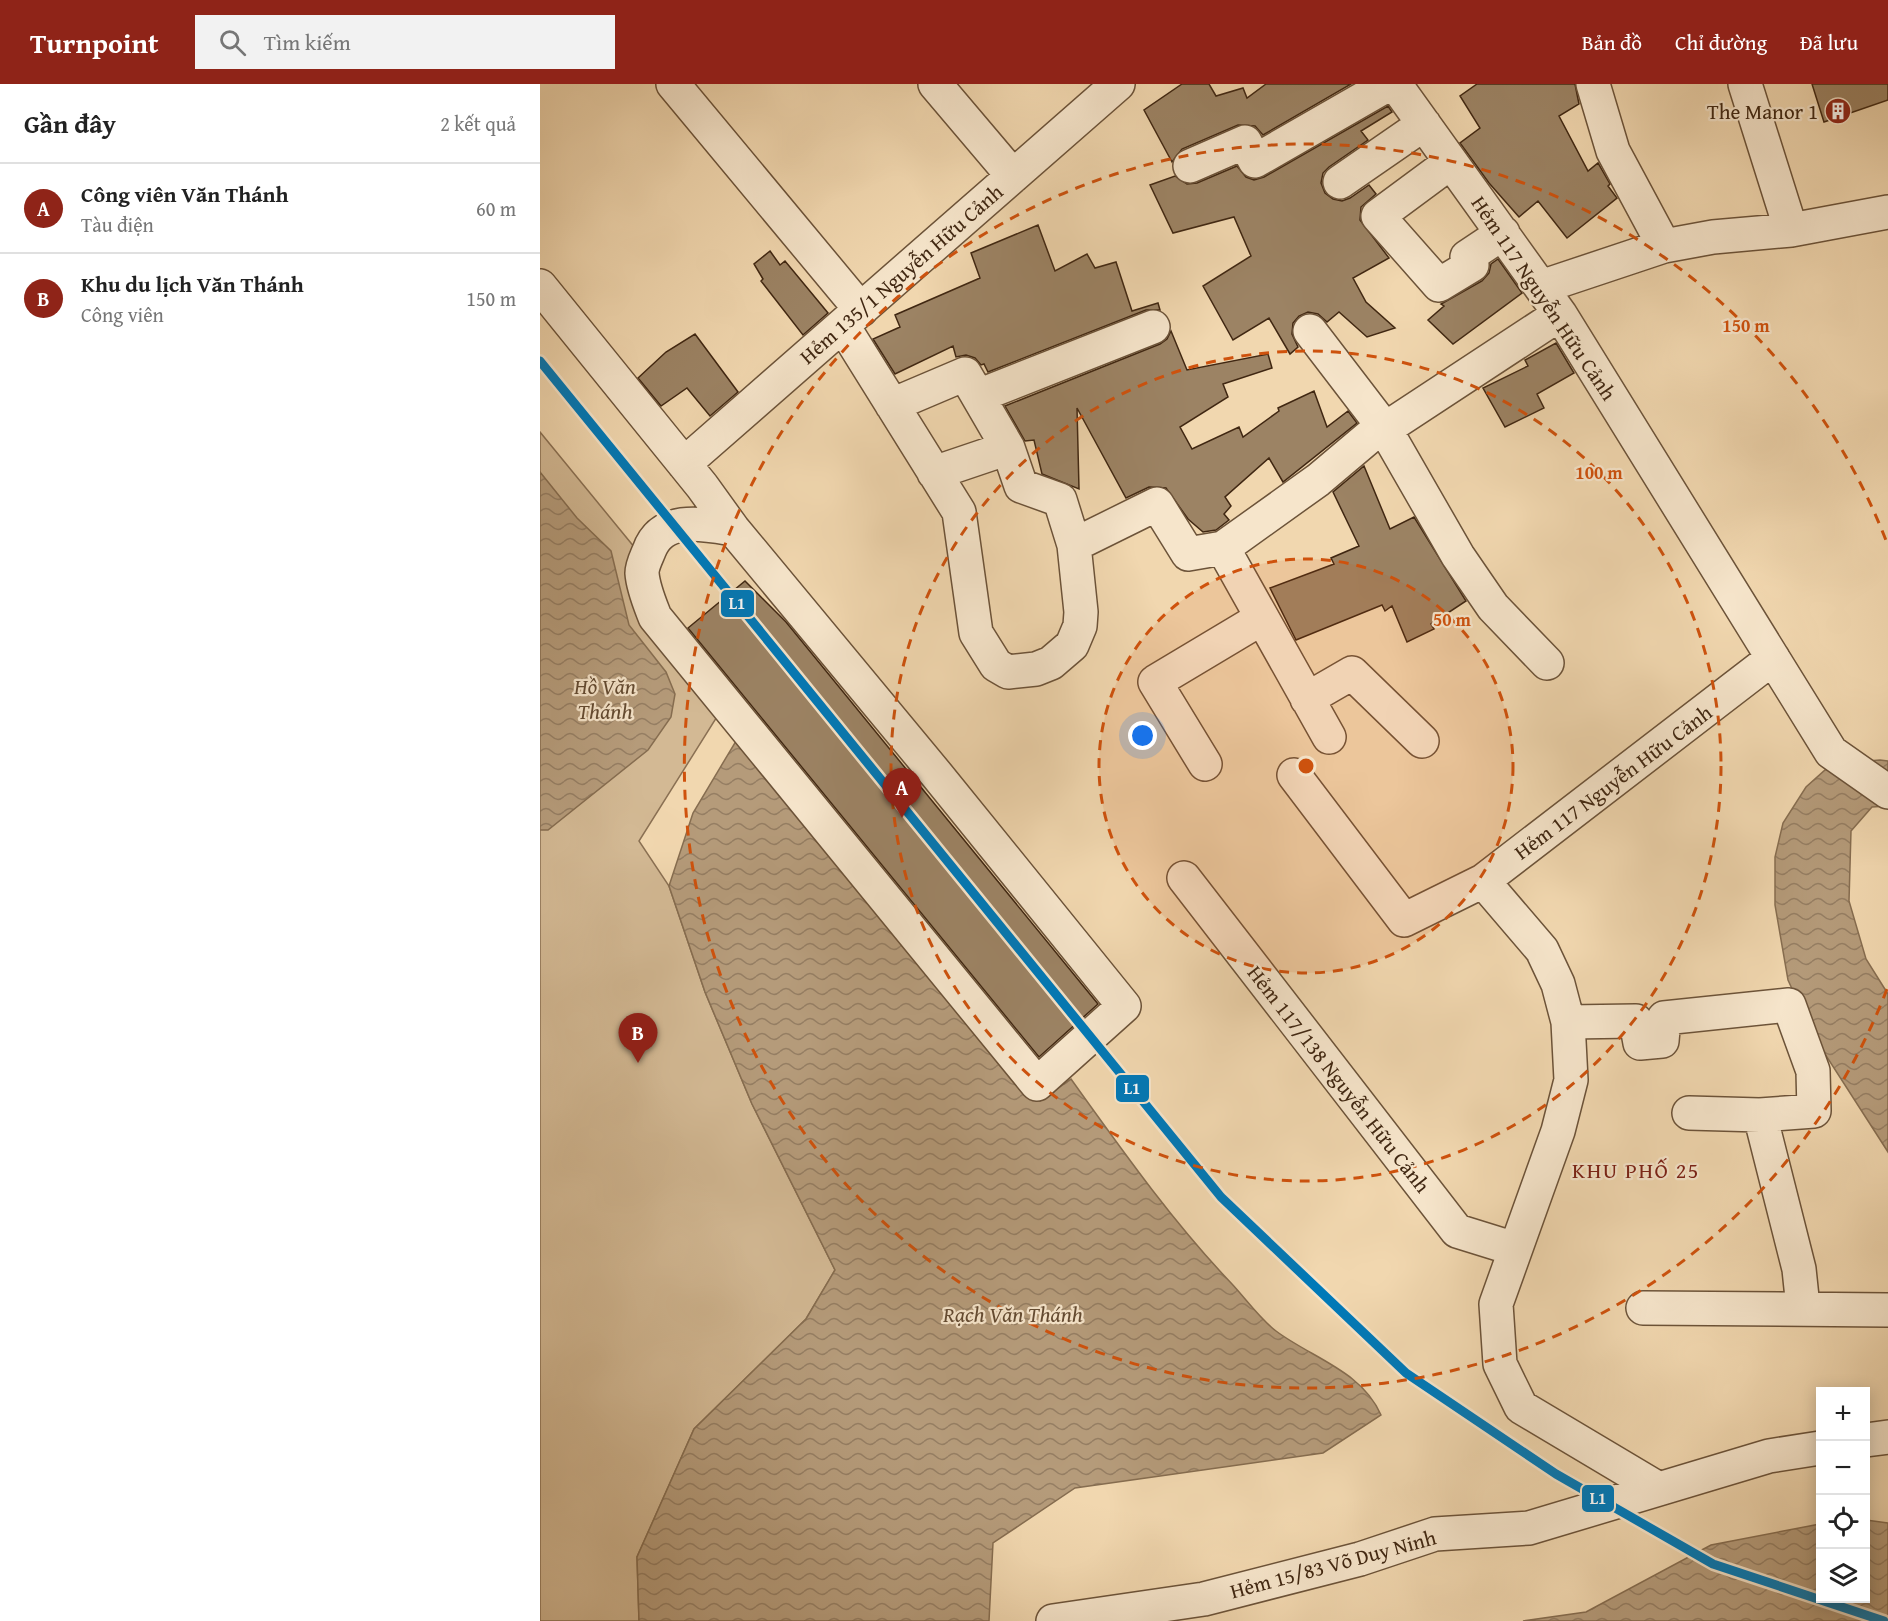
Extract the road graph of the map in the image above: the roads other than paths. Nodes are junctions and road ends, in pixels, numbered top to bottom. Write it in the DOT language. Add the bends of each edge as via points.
graph roads {
  1 [pos="673,84"];
  2 [pos="935,84"];
  3 [pos="1118,84"];
  4 [pos="1389,84"];
  5 [pos="1395,84"];
  6 [pos="1593,84"];
  7 [pos="1745,84"];
  8 [pos="1424,124"];
  9 [pos="1451,162"];
  10 [pos="1190,166"];
  11 [pos="1013,176"];
  12 [pos="1340,182"];
  13 [pos="1888,212"];
  14 [pos="1791,230"];
  15 [pos="1503,233"];
  16 [pos="1664,246"];
  17 [pos="540,286"];
  18 [pos="1541,287"];
  19 [pos="1560,314"];
  20 [pos="852,318"];
  21 [pos="1153,327"];
  22 [pos="1310,331"];
  23 [pos="978,396"];
  24 [pos="892,405"];
  25 [pos="1385,429"];
  26 [pos="1008,448"];
  27 [pos="684,464"];
  28 [pos="934,472"];
  29 [pos="733,529"];
  30 [pos="1074,545"];
  31 [pos="1223,548"];
  32 [pos="1262,618"];
  33 [pos="1773,658"];
  34 [pos="1547,663"];
  35 [pos="1307,699"];
  36 [pos="1329,737"];
  37 [pos="1422,741"];
  38 [pos="1204,764"];
  39 [pos="1294,775"];
  40 [pos="1888,792"];
  41 [pos="1184,879"];
  42 [pos="1483,881"];
  43 [pos="1568,1022"];
  44 [pos="1689,1113"];
  45 [pos="1760,1115"];
  46 [pos="1515,1249"];
  47 [pos="1803,1307"];
  48 [pos="1643,1308"];
  49 [pos="1888,1310"];
  50 [pos="1888,1437"];
  51 [pos="1870,1439"];
  52 [pos="1816,1449"];
  53 [pos="1657,1488"];
  54 [pos="1053,1621"];
  1 -- 20 [label="street"];
  2 -- 11 [label="street"];
  3 -- 11 [label="street, Hẻm 135/1 Nguyễn Hữu Cảnh"];
  4 -- 10 [label="street" via="1255,161 1245,142"];
  5 -- 8 [label="street, Hẻm 117 Nguyễn Hữu Cảnh"];
  6 -- 16 [label="street" via="1613,152"];
  7 -- 14 [label="street"];
  8 -- 9 [label="street, Hẻm 117 Nguyễn Hữu Cảnh"];
  8 -- 12 [label="street"];
  9 -- 15 [label="street, Hẻm 117 Nguyễn Hữu Cảnh"];
  9 -- 15 [label="street" via="1378,216 1439,285 1472,266 1467,257"];
  11 -- 20 [label="street, Hẻm 135/1 Nguyễn Hữu Cảnh"];
  13 -- 14 [label="street"];
  14 -- 16 [label="street"];
  15 -- 18 [label="street, Hẻm 117 Nguyễn Hữu Cảnh"];
  16 -- 18 [label="street"];
  17 -- 27 [label="street"];
  18 -- 19 [label="street, Hẻm 117 Nguyễn Hữu Cảnh"];
  19 -- 25 [label="street"];
  19 -- 33 [label="street, Hẻm 117 Nguyễn Hữu Cảnh"];
  20 -- 24 [label="street"];
  20 -- 27 [label="street, Hẻm 135/1 Nguyễn Hữu Cảnh"];
  21 -- 23 [label="street"];
  22 -- 25 [label="street"];
  23 -- 24 [label="street" via="965,374"];
  23 -- 26 [label="street"];
  24 -- 28 [label="street"];
  25 -- 31 [label="street" via="1369,437 1318,480"];
  25 -- 34 [label="street" via="1493,607"];
  26 -- 28 [label="street"];
  26 -- 30 [label="street" via="1021,486 1060,500"];
  27 -- 29 [label="street"];
  28 -- 30 [label="street" via="959,512 976,633 996,666 1020,673 1051,663 1072,645 1081,612"];
  29 -- 29 [label="street" via="1124,1006 1037,1084 655,618 642,571 652,541 662,531 686,524"];
  30 -- 31 [label="street" via="1157,504 1188,554"];
  31 -- 32 [label="street"];
  32 -- 35 [label="street"];
  32 -- 38 [label="street" via="1155,682"];
  33 -- 40 [label="street" via="1831,752"];
  33 -- 42 [label="street, Hẻm 117 Nguyễn Hữu Cảnh"];
  35 -- 36 [label="street"];
  35 -- 37 [label="street" via="1352,673"];
  39 -- 42 [label="street" via="1404,920"];
  41 -- 46 [label="street, Hẻm 117/138 Nguyễn Hữu Cảnh" via="1457,1231"];
  42 -- 43 [label="street" via="1542,950 1558,984"];
  43 -- 45 [label="street" via="1636,1021 1640,1043 1662,1041 1664,1018 1789,1005 1813,1071 1814,1111"];
  43 -- 46 [label="street" via="1571,1080 1558,1131"];
  44 -- 45 [label="street"];
  45 -- 47 [label="street" via="1799,1269"];
  46 -- 53 [label="street" via="1497,1304 1500,1364 1521,1407"];
  47 -- 48 [label="street"];
  47 -- 49 [label="street"];
  50 -- 51 [label="street"];
  52 -- 53 [label="street, Hẻm 15/83 Võ Duy Ninh" via="1769,1456"];
  53 -- 54 [label="street, Hẻm 15/83 Võ Duy Ninh" via="1529,1528 1435,1534 1360,1559 1204,1599"];
}
